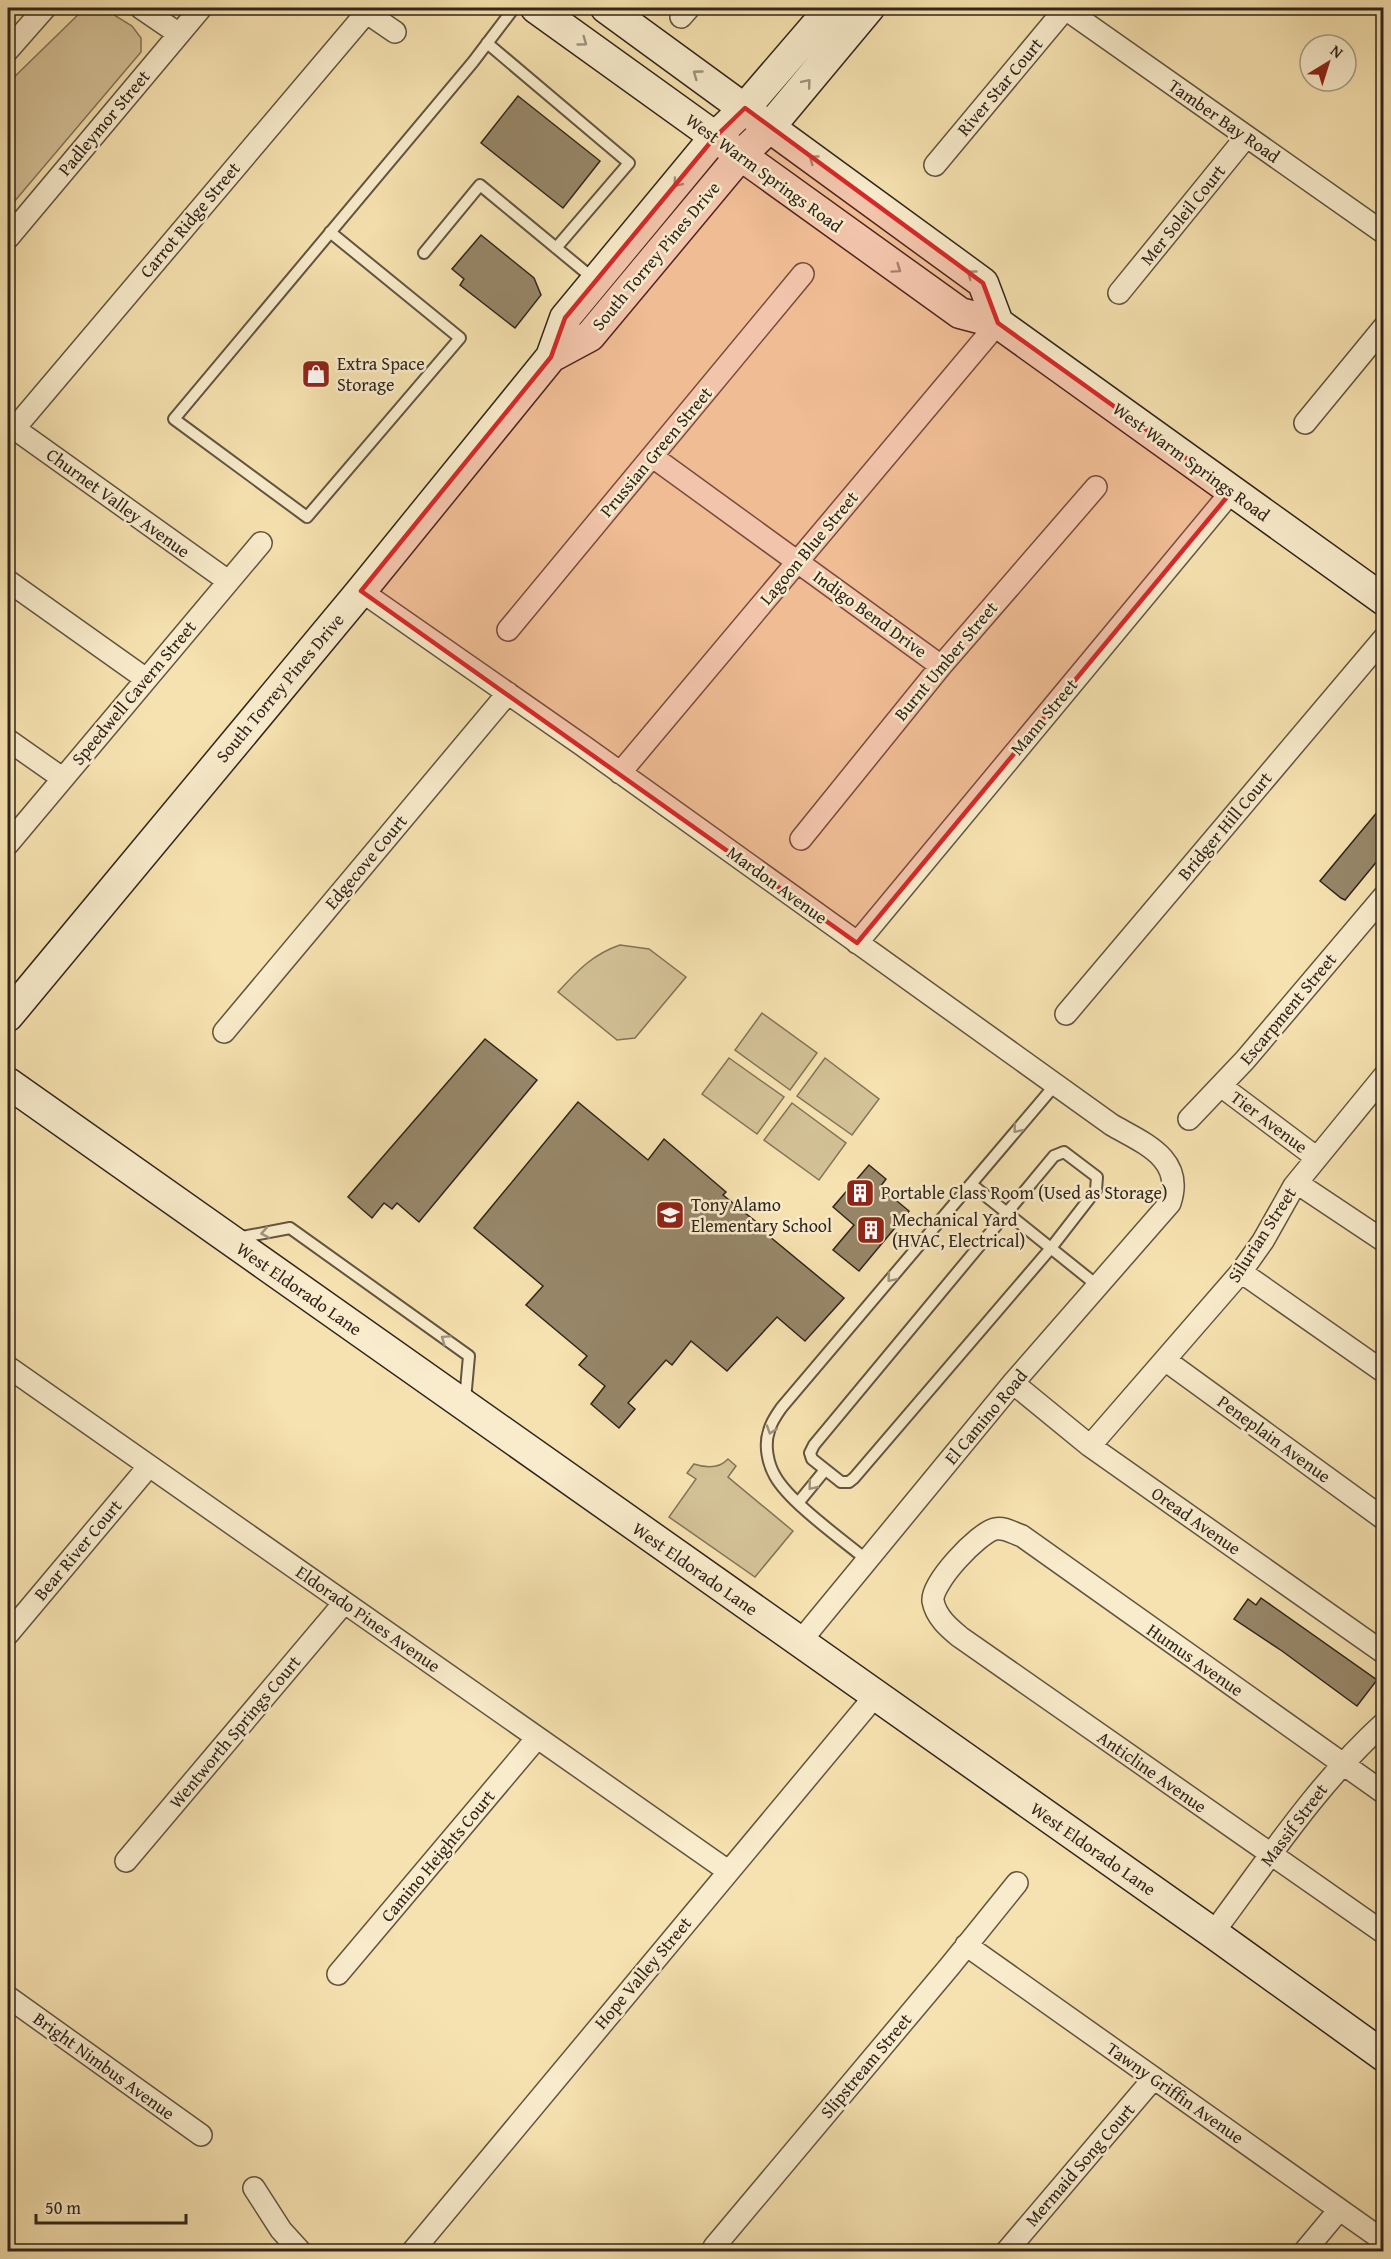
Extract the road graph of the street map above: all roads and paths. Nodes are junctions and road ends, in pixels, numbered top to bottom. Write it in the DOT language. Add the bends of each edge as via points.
graph roads {
  1 [pos="45,8"];
  2 [pos="141,8"];
  3 [pos="201,8"];
  4 [pos="514,8"];
  5 [pos="536,8"];
  6 [pos="606,8"];
  7 [pos="831,8"];
  8 [pos="869,8"];
  9 [pos="1065,8"];
  10 [pos="364,10"];
  11 [pos="395,32"];
  12 [pos="178,34"];
  13 [pos="487,43"];
  14 [pos="8,50"];
  15 [pos="745,108"];
  16 [pos="769,128"];
  17 [pos="1246,137"];
  18 [pos="714,138"];
  19 [pos="740,156"];
  20 [pos="935,165"];
  21 [pos="330,232"];
  22 [pos="1383,234"];
  23 [pos="8,238"];
  24 [pos="556,248"];
  25 [pos="424,253"];
  26 [pos="803,274"];
  27 [pos="595,281"];
  28 [pos="1119,293"];
  29 [pos="998,323"];
  30 [pos="1383,327"];
  31 [pos="551,357"];
  32 [pos="1305,423"];
  33 [pos="11,426"];
  34 [pos="653,457"];
  35 [pos="1096,487"];
  36 [pos="1232,491"];
  37 [pos="261,543"];
  38 [pos="798,561"];
  39 [pos="8,581"];
  40 [pos="228,582"];
  41 [pos="361,591"];
  42 [pos="1383,600"];
  43 [pos="508,630"];
  44 [pos="1383,638"];
  45 [pos="940,666"];
  46 [pos="146,679"];
  47 [pos="508,693"];
  48 [pos="8,740"];
  49 [pos="620,772"];
  50 [pos="62,778"];
  51 [pos="801,839"];
  52 [pos="8,844"];
  53 [pos="1383,896"];
  54 [pos="857,943"];
  55 [pos="1066,1014"];
  56 [pos="8,1016"];
  57 [pos="224,1032"];
  58 [pos="1383,1076"];
  59 [pos="8,1083"];
  60 [pos="1055,1085"];
  61 [pos="1221,1086"];
  62 [pos="1375,1102"];
  63 [pos="1189,1119"];
  64 [pos="1317,1158"];
  65 [pos="1297,1183"];
  66 [pos="971,1184"];
  67 [pos="1173,1192"];
  68 [pos="1007,1213"];
  69 [pos="229,1239"];
  70 [pos="1383,1241"];
  71 [pos="1051,1248"];
  72 [pos="1241,1272"];
  73 [pos="1098,1286"];
  74 [pos="1165,1360"];
  75 [pos="8,1367"];
  76 [pos="1383,1370"];
  77 [pos="1013,1383"];
  78 [pos="465,1406"];
  79 [pos="1090,1446"];
  80 [pos="149,1466"];
  81 [pos="825,1470"];
  82 [pos="798,1503"];
  83 [pos="1383,1519"];
  84 [pos="868,1561"];
  85 [pos="933,1600"];
  86 [pos="344,1603"];
  87 [pos="8,1634"];
  88 [pos="799,1643"];
  89 [pos="1383,1653"];
  90 [pos="875,1696"];
  91 [pos="1383,1723"];
  92 [pos="537,1738"];
  93 [pos="1341,1764"];
  94 [pos="1383,1793"];
  95 [pos="1271,1855"];
  96 [pos="126,1861"];
  97 [pos="728,1871"];
  98 [pos="1017,1883"];
  99 [pos="1213,1933"];
  100 [pos="1383,1933"];
  101 [pos="966,1945"];
  102 [pos="338,1974"];
  103 [pos="8,1997"];
  104 [pos="1383,2056"];
  105 [pos="1154,2078"];
  106 [pos="201,2135"];
  107 [pos="254,2188"];
  108 [pos="1339,2210"];
  109 [pos="1383,2241"];
  110 [pos="714,2247"];
  111 [pos="301,2252"];
  112 [pos="412,2252"];
  113 [pos="1006,2252"];
  114 [pos="1304,2252"];
  1 -- 14 [label="street"];
  2 -- 12 [label="street"];
  3 -- 12 [label="street, Padleymor Street"];
  4 -- 13 [label="lane"];
  5 -- 18 [label="street, West Warm Springs Road, one-way"];
  15 -- 6 [label="street, one-way"];
  7 -- 15 [label="street, South Torrey Pines Drive"];
  16 -- 8 [label="street, South Torrey Pines Drive, one-way"];
  9 -- 17 [label="street, Tamber Bay Road"];
  9 -- 20 [label="street, River Star Court"];
  10 -- 11 [label="street"];
  10 -- 33 [label="street, Carrot Ridge Street"];
  12 -- 23 [label="street, Padleymor Street"];
  13 -- 21 [label="lane"];
  13 -- 24 [label="lane" via="628,163"];
  15 -- 16 [label="street"];
  15 -- 18 [label="street, South Torrey Pines Drive"];
  16 -- 19 [label="street, South Torrey Pines Drive"];
  29 -- 16 [label="street, one-way" via="983,283"];
  17 -- 22 [label="street, Tamber Bay Road"];
  17 -- 28 [label="street, Mer Soleil Court"];
  18 -- 19 [label="street, West Warm Springs Road"];
  18 -- 27 [label="street, South Torrey Pines Drive, one-way"];
  19 -- 29 [label="street, West Warm Springs Road, one-way" via="960,314"];
  19 -- 31 [label="street, South Torrey Pines Drive" via="590,336"];
  21 -- 21 [label="lane" via="174,419 307,517 460,338"];
  24 -- 25 [label="lane" via="480,185"];
  24 -- 27 [label="lane"];
  26 -- 34 [label="street, Prussian Green Street"];
  27 -- 31 [label="street, South Torrey Pines Drive" via="565,318"];
  29 -- 36 [label="street, West Warm Springs Road"];
  29 -- 38 [label="street, Lagoon Blue Street"];
  30 -- 32 [label="street"];
  31 -- 41 [label="street, South Torrey Pines Drive"];
  33 -- 40 [label="street, Churnet Valley Avenue"];
  34 -- 38 [label="street, Indigo Bend Drive"];
  34 -- 43 [label="street, Prussian Green Street"];
  35 -- 45 [label="street, Burnt Umber Street"];
  36 -- 42 [label="street, West Warm Springs Road"];
  36 -- 54 [label="street, Mann Street"];
  37 -- 40 [label="street, Speedwell Cavern Street"];
  38 -- 45 [label="street, Indigo Bend Drive"];
  38 -- 49 [label="street, Lagoon Blue Street"];
  39 -- 46 [label="street"];
  40 -- 46 [label="street, Speedwell Cavern Street"];
  41 -- 47 [label="street, Mardon Avenue"];
  41 -- 56 [label="street, South Torrey Pines Drive"];
  44 -- 55 [label="street, Bridger Hill Court"];
  45 -- 51 [label="street, Burnt Umber Street"];
  46 -- 50 [label="street, Speedwell Cavern Street"];
  47 -- 49 [label="street, Mardon Avenue"];
  47 -- 57 [label="street, Edgecove Court"];
  48 -- 50 [label="street"];
  49 -- 54 [label="street, Mardon Avenue"];
  50 -- 52 [label="street, Speedwell Cavern Street"];
  53 -- 61 [label="street, Escarpment Street"];
  54 -- 60 [label="street, Mardon Avenue"];
  58 -- 62 [label="street, Silurian Street"];
  59 -- 69 [label="street, West Eldorado Lane"];
  60 -- 66 [label="lane, one-way"];
  60 -- 67 [label="street, Mardon Avenue" via="1159,1153 1168,1162"];
  61 -- 63 [label="street, Escarpment Street"];
  61 -- 64 [label="street, Tier Avenue"];
  62 -- 64 [label="street, Silurian Street"];
  64 -- 65 [label="street, Silurian Street"];
  65 -- 70 [label="street, Tier Avenue"];
  65 -- 72 [label="street, Silurian Street"];
  66 -- 68 [label="lane"];
  66 -- 82 [label="lane, one-way" via="776,1417 768,1432 771,1468"];
  67 -- 73 [label="street, El Camino Road" via="1170,1203"];
  68 -- 71 [label="lane"];
  68 -- 71 [label="lane" via="1054,1156 1069,1154 1097,1177 1098,1184"];
  68 -- 81 [label="lane" via="814,1445 810,1456"];
  69 -- 78 [label="street, West Eldorado Lane"];
  78 -- 69 [label="lane, one-way" via="469,1356 290,1228"];
  71 -- 73 [label="lane"];
  71 -- 81 [label="lane" via="852,1480 841,1482"];
  72 -- 74 [label="street, Silurian Street"];
  72 -- 76 [label="street"];
  73 -- 77 [label="street, El Camino Road"];
  74 -- 79 [label="street, Silurian Street"];
  74 -- 83 [label="street, Peneplain Avenue"];
  75 -- 80 [label="street, Eldorado Pines Avenue"];
  77 -- 79 [label="street, Oread Avenue"];
  77 -- 84 [label="street, El Camino Road"];
  78 -- 88 [label="street, West Eldorado Lane"];
  79 -- 89 [label="street, Oread Avenue"];
  80 -- 86 [label="street, Eldorado Pines Avenue"];
  80 -- 87 [label="street, Bear River Court"];
  81 -- 82 [label="lane, one-way"];
  82 -- 84 [label="lane"];
  84 -- 88 [label="street, El Camino Road"];
  85 -- 93 [label="street, Humus Avenue" via="941,1580 982,1534 1006,1529 1027,1540"];
  85 -- 95 [label="street, Anticline Avenue" via="944,1624 960,1637"];
  86 -- 92 [label="street, Eldorado Pines Avenue"];
  86 -- 96 [label="street, Wentworth Springs Court"];
  88 -- 90 [label="street, West Eldorado Lane"];
  90 -- 97 [label="street, Hope Valley Street"];
  90 -- 99 [label="street, West Eldorado Lane"];
  91 -- 93 [label="street, Massif Street"];
  92 -- 97 [label="street, Eldorado Pines Avenue"];
  92 -- 102 [label="street, Camino Heights Court"];
  93 -- 94 [label="street, Humus Avenue"];
  93 -- 95 [label="street, Massif Street"];
  95 -- 99 [label="street, Massif Street"];
  95 -- 100 [label="street, Anticline Avenue"];
  97 -- 112 [label="street, Hope Valley Street"];
  98 -- 101 [label="street, Slipstream Street"];
  99 -- 104 [label="street, West Eldorado Lane"];
  101 -- 105 [label="street, Tawny Griffin Avenue"];
  101 -- 110 [label="street, Slipstream Street"];
  103 -- 106 [label="street, Bright Nimbus Avenue"];
  105 -- 108 [label="street, Tawny Griffin Avenue"];
  105 -- 113 [label="street, Mermaid Song Court"];
  107 -- 111 [label="street" via="281,2230"];
  108 -- 109 [label="street, Tawny Griffin Avenue"];
  108 -- 114 [label="street"];
}
